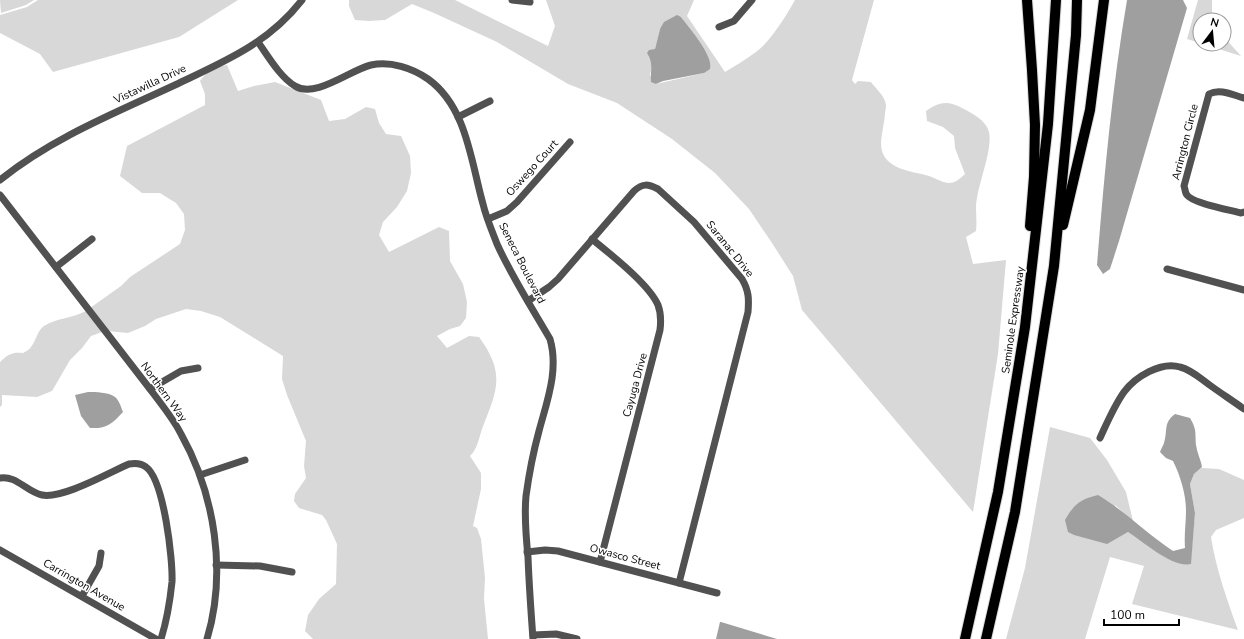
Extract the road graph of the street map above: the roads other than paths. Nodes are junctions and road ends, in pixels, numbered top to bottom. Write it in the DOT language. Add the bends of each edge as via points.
graph roads {
  1 [pos="302,0"];
  2 [pos="512,0"];
  3 [pos="752,0"];
  4 [pos="1022,0"];
  5 [pos="1027,0"];
  6 [pos="1056,0"];
  7 [pos="1077,0"];
  8 [pos="1104,0"];
  9 [pos="530,2"];
  10 [pos="1028,24"];
  11 [pos="719,27"];
  12 [pos="258,42"];
  13 [pos="1244,98"];
  14 [pos="490,101"];
  15 [pos="458,117"];
  16 [pos="570,142"];
  17 [pos="0,180"];
  18 [pos="0,195"];
  19 [pos="1244,212"];
  20 [pos="488,219"];
  21 [pos="92,239"];
  22 [pos="592,239"];
  23 [pos="1054,266"];
  24 [pos="56,268"];
  25 [pos="1167,269"];
  26 [pos="1244,290"];
  27 [pos="528,301"];
  28 [pos="198,368"];
  29 [pos="150,389"];
  30 [pos="1014,398"];
  31 [pos="1244,409"];
  32 [pos="1100,438"];
  33 [pos="245,460"];
  34 [pos="200,475"];
  35 [pos="0,478"];
  36 [pos="0,550"];
  37 [pos="527,552"];
  38 [pos="101,553"];
  39 [pos="600,562"];
  40 [pos="216,565"];
  41 [pos="292,572"];
  42 [pos="679,583"];
  43 [pos="717,593"];
  44 [pos="82,596"];
  45 [pos="533,637"];
  46 [pos="156,639"];
  47 [pos="161,639"];
  48 [pos="206,639"];
  49 [pos="577,639"];
  50 [pos="965,639"];
  51 [pos="986,639"];
  1 -- 12 [label="street, Vistawilla Drive" via="283,22"];
  2 -- 9 [label="street"];
  3 -- 11 [label="street" via="734,21"];
  4 -- 10 [label="highway"];
  5 -- 10 [label="highway"];
  6 -- 30 [label="highway, Seminole Expressway" via="1048,124 1025,327"];
  7 -- 23 [label="highway" via="1076,35"];
  8 -- 23 [label="highway" via="1090,110"];
  10 -- 30 [label="highway" via="1034,88 1034,172 1025,280 1012,381"];
  12 -- 15 [label="street, Seneca Boulevard" via="285,78 296,87 307,89 318,88 372,65 402,66 415,70 440,89"];
  12 -- 17 [label="street, Vistawilla Drive" via="225,61 72,133 30,157"];
  13 -- 19 [label="street, Arrington Circle" via="1222,92 1209,94 1184,186 1187,195 1192,199"];
  14 -- 15 [label="street"];
  15 -- 20 [label="street, Seneca Boulevard"];
  16 -- 20 [label="street, Oswego Court" via="517,202 507,211"];
  18 -- 24 [label="street, Northern Way"];
  20 -- 27 [label="street, Seneca Boulevard"];
  21 -- 24 [label="street"];
  22 -- 27 [label="street, Saranac Drive" via="558,279"];
  22 -- 39 [label="street, Cayuga Drive" via="648,289 658,306 661,322"];
  22 -- 42 [label="street, Saranac Drive" via="639,186 651,185 694,222 748,289 748,312"];
  23 -- 51 [label="highway" via="1015,512"];
  24 -- 29 [label="street, Northern Way"];
  25 -- 26 [label="street"];
  27 -- 37 [label="street, Seneca Boulevard" via="550,339 554,363 529,474 525,520"];
  28 -- 29 [label="street" via="181,371"];
  29 -- 34 [label="street, Northern Way" via="181,434"];
  30 -- 50 [label="highway, Seminole Expressway" via="992,522"];
  31 -- 32 [label="street" via="1191,371 1179,366 1166,366 1145,375 1125,391"];
  33 -- 34 [label="street"];
  34 -- 40 [label="street, Northern Way" via="212,518"];
  35 -- 47 [label="street" via="9,478 32,491 53,496 129,464 136,463 147,467 158,489 167,522 172,565 167,615"];
  36 -- 44 [label="street, Carrington Avenue"];
  37 -- 39 [label="street, Owasco Street" via="558,551"];
  37 -- 45 [label="street, Seneca Boulevard"];
  38 -- 44 [label="street" via="100,566"];
  39 -- 42 [label="street, Owasco Street"];
  40 -- 41 [label="street" via="260,566"];
  40 -- 48 [label="street, Northern Way" via="215,595"];
  42 -- 43 [label="street, Owasco Street"];
  44 -- 46 [label="street, Carrington Avenue"];
  45 -- 49 [label="street" via="556,634"];
}
